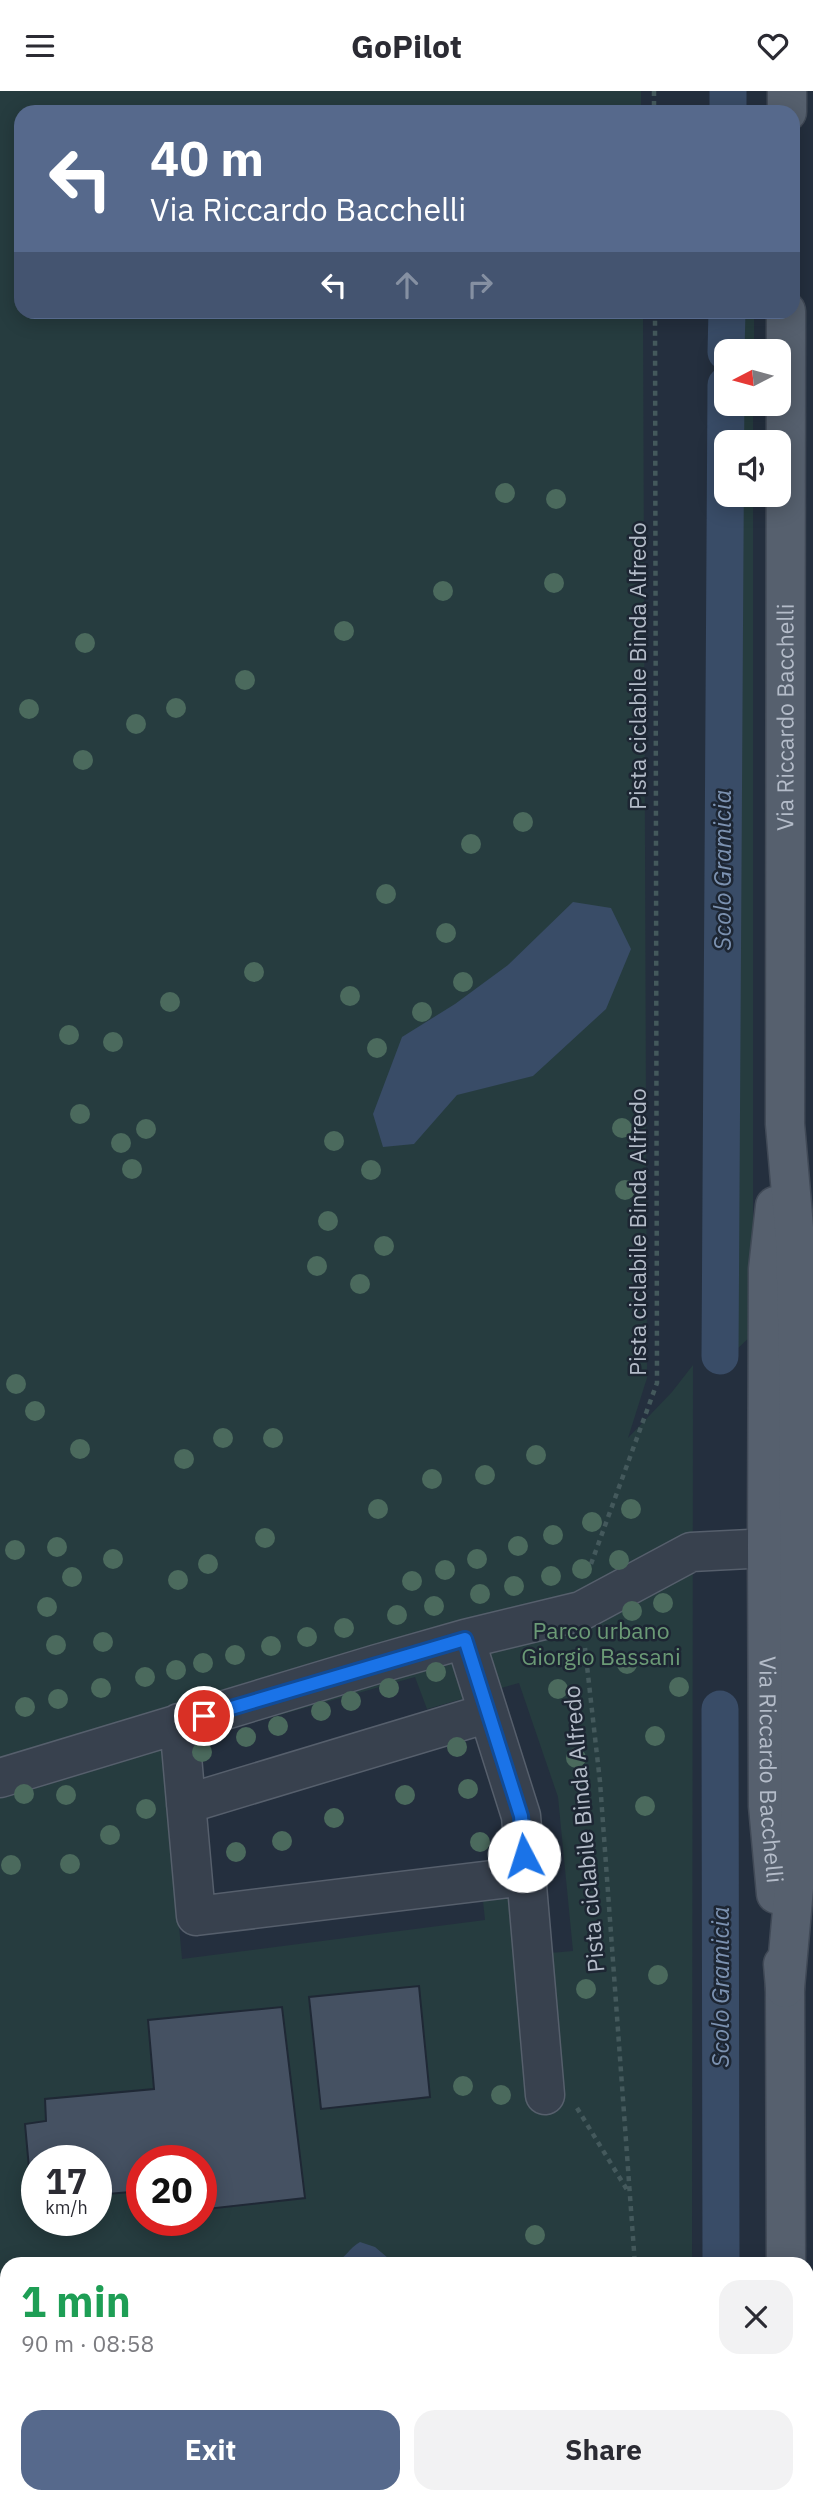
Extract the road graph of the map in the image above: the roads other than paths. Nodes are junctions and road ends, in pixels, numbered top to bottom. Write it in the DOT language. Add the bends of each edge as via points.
graph roads {
  1 [pos="786,319"];
  2 [pos="783,1547"];
  3 [pos="465,1639"];
  4 [pos="488,1713"];
  5 [pos="179,1723"];
  6 [pos="0,1777"];
  7 [pos="186,1804"];
  8 [pos="526,1876"];
  9 [pos="560,2100"];
  10 [pos="786,2257"];
  1 -- 2 [label="main road, Via Riccardo Bacchelli" via="785,1124 768,1269"];
  2 -- 3 [label="lane" via="691,1552 581,1611"];
  2 -- 10 [label="main road, Via Riccardo Bacchelli" via="768,1806 785,1988"];
  3 -- 4 [label="lane"];
  3 -- 5 [label="lane"];
  4 -- 7 [label="lane"];
  4 -- 8 [label="lane" via="521,1816"];
  5 -- 6 [label="lane"];
  5 -- 7 [label="lane"];
  7 -- 8 [label="lane" via="196,1916"];
  8 -- 9 [label="lane"];
}
